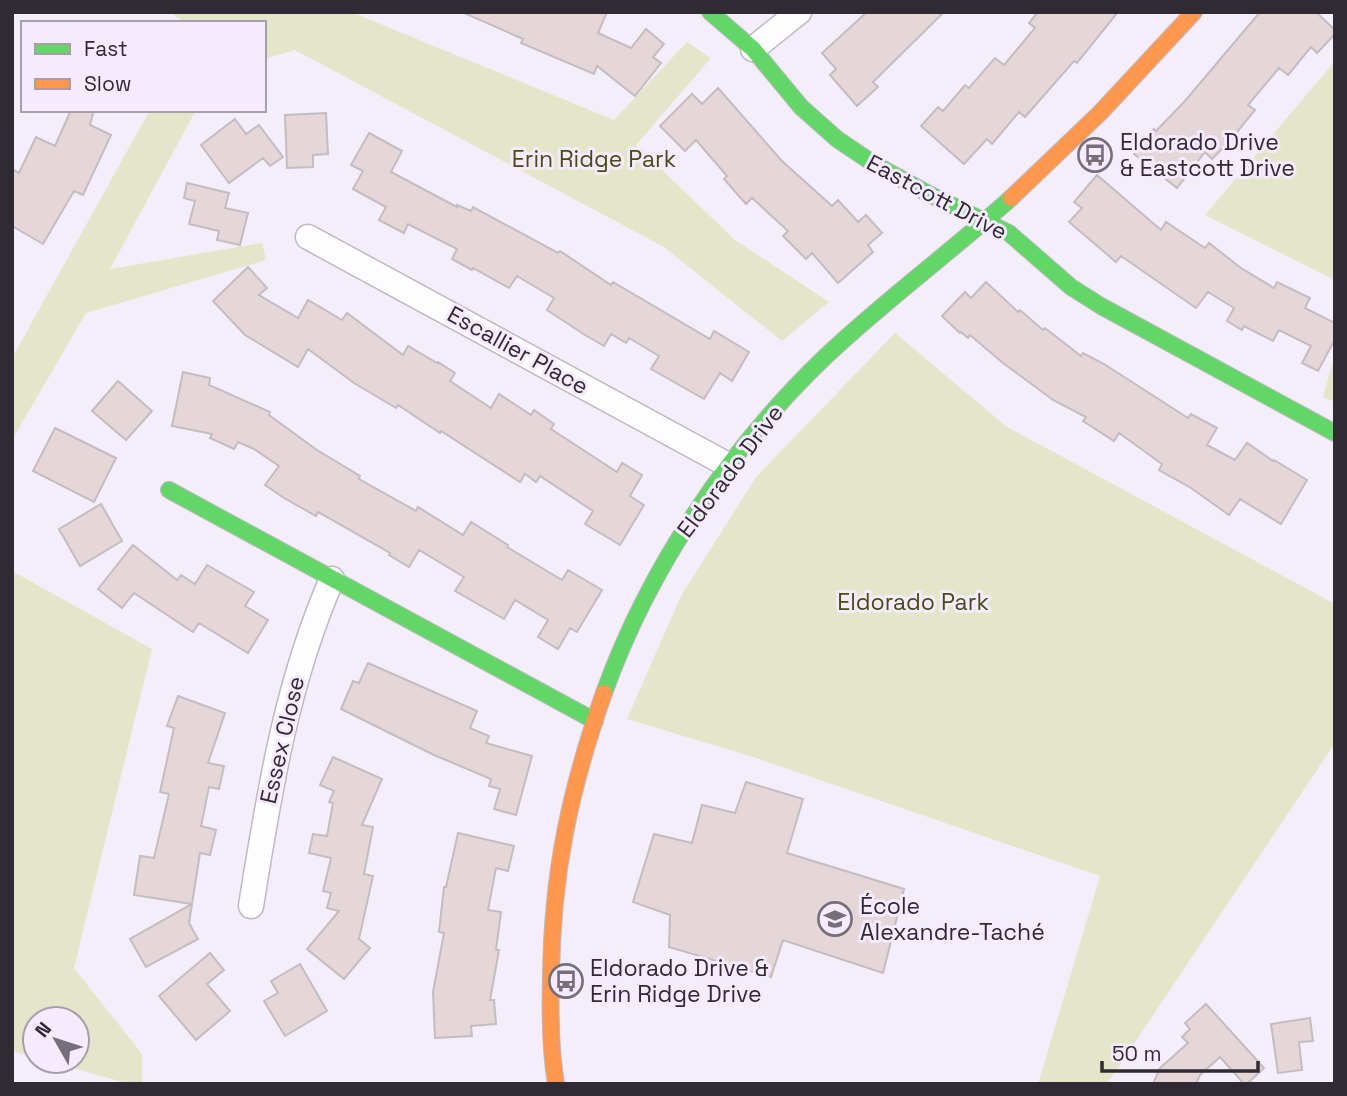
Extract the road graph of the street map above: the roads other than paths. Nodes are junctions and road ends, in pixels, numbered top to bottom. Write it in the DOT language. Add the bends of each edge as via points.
graph roads {
  1 [pos="710,12"];
  2 [pos="799,12"];
  3 [pos="1194,12"];
  4 [pos="753,49"];
  5 [pos="985,221"];
  6 [pos="308,237"];
  7 [pos="1335,433"];
  8 [pos="728,465"];
  9 [pos="169,490"];
  10 [pos="332,579"];
  11 [pos="595,721"];
  12 [pos="251,906"];
  13 [pos="556,1084"];
  1 -- 4 [label="street, Eastcott Drive"];
  2 -- 4 [label="street"];
  3 -- 5 [label="street, Eldorado Drive" via="1081,133"];
  4 -- 5 [label="street, Eastcott Drive" via="801,107 837,139 874,164"];
  5 -- 7 [label="street, Eastcott Drive" via="1009,233 1071,287 1101,306"];
  5 -- 8 [label="street, Eldorado Drive" via="822,359"];
  6 -- 8 [label="street, Escallier Place"];
  8 -- 11 [label="street, Eldorado Drive" via="662,568 626,640"];
  9 -- 10 [label="street"];
  10 -- 11 [label="street"];
  10 -- 12 [label="street, Essex Close" via="290,697 271,778"];
  11 -- 13 [label="street, Eldorado Drive" via="572,794 554,899 550,977"];
}
